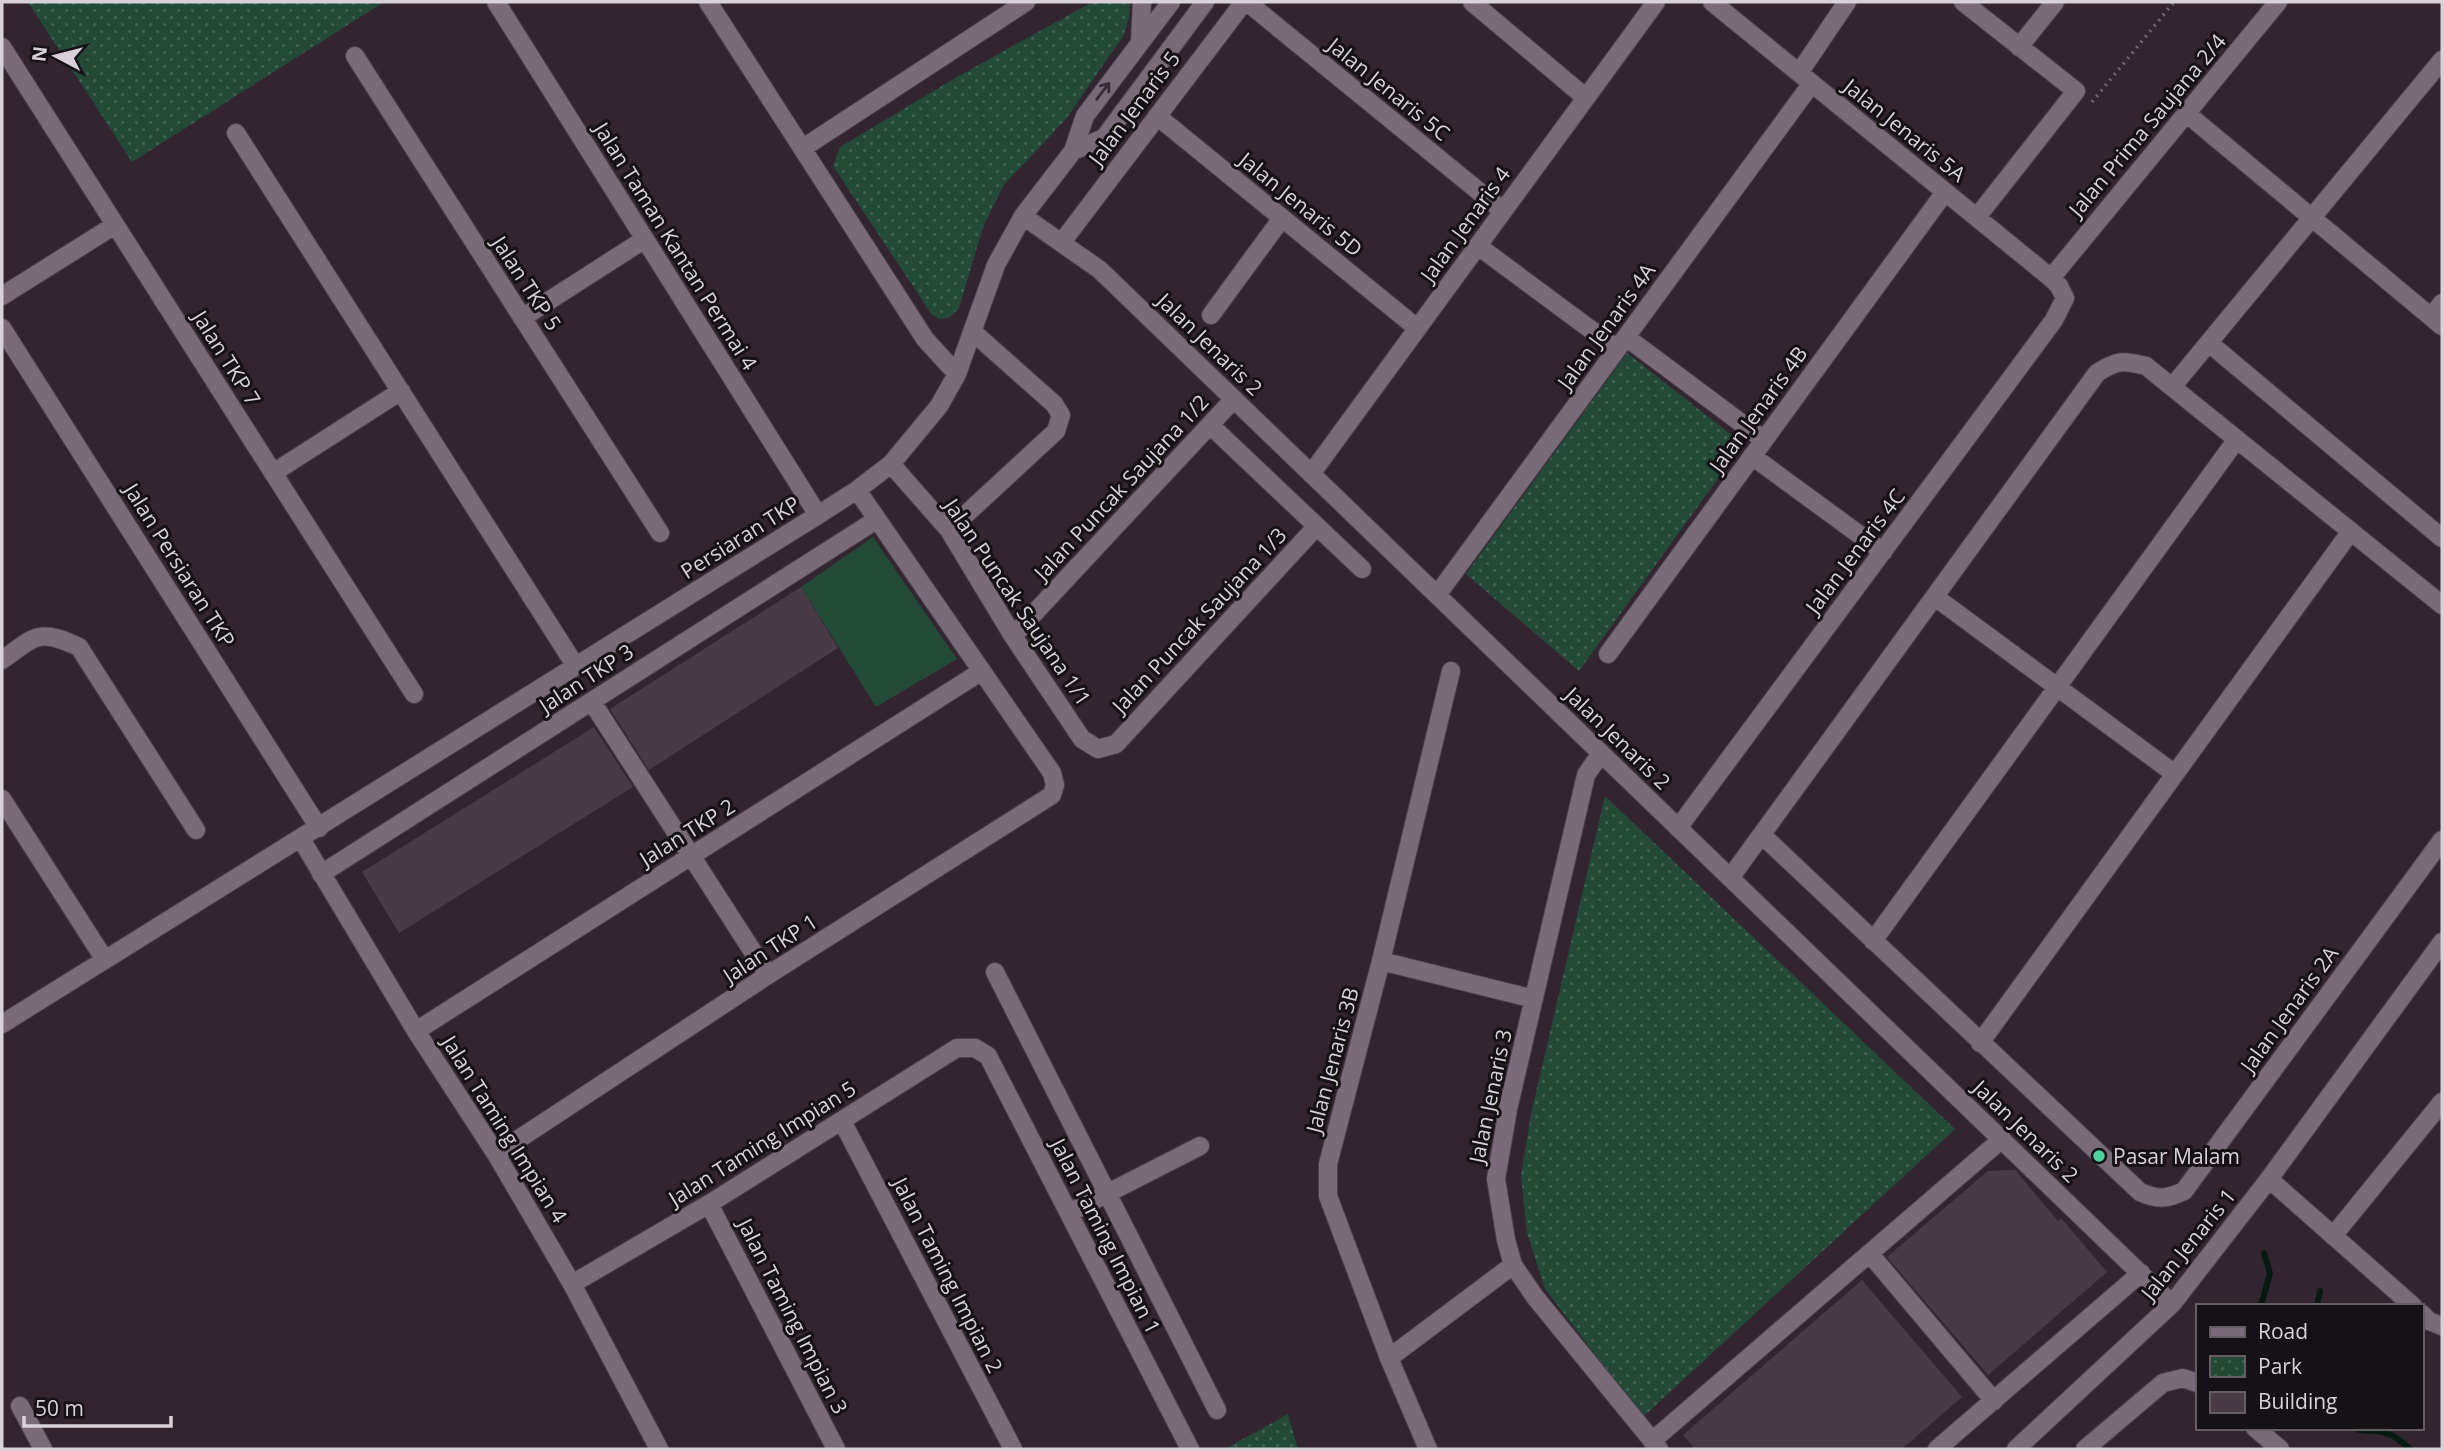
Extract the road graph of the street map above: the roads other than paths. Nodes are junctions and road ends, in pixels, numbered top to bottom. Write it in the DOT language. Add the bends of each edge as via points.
graph roads {
  1 [pos="496,2"];
  2 [pos="708,2"];
  3 [pos="1026,2"];
  4 [pos="1142,2"];
  5 [pos="1172,2"];
  6 [pos="1245,2"];
  7 [pos="1472,2"];
  8 [pos="1656,2"];
  9 [pos="1712,2"];
  10 [pos="1847,2"];
  11 [pos="1963,2"];
  12 [pos="2054,2"];
  13 [pos="2278,2"];
  14 [pos="1200,4"];
  15 [pos="1140,42"];
  16 [pos="2,47"];
  17 [pos="2019,47"];
  18 [pos="355,57"];
  19 [pos="2442,60"];
  20 [pos="1805,78"];
  21 [pos="1586,98"];
  22 [pos="2186,113"];
  23 [pos="1157,116"];
  24 [pos="236,133"];
  25 [pos="803,148"];
  26 [pos="1073,152"];
  27 [pos="1945,192"];
  28 [pos="1503,211"];
  29 [pos="1023,216"];
  30 [pos="1977,217"];
  31 [pos="1282,218"];
  32 [pos="2312,218"];
  33 [pos="116,225"];
  34 [pos="645,239"];
  35 [pos="1062,242"];
  36 [pos="1478,246"];
  37 [pos="2051,278"];
  38 [pos="2,296"];
  39 [pos="2065,298"];
  40 [pos="1211,315"];
  41 [pos="2438,315"];
  42 [pos="522,318"];
  43 [pos="2,328"];
  44 [pos="1417,328"];
  45 [pos="973,332"];
  46 [pos="1622,343"];
  47 [pos="2208,343"];
  48 [pos="957,374"];
  49 [pos="2172,387"];
  50 [pos="401,391"];
  51 [pos="1234,399"];
  52 [pos="1210,425"];
  53 [pos="2237,439"];
  54 [pos="1764,440"];
  55 [pos="1752,456"];
  56 [pos="891,464"];
  57 [pos="272,472"];
  58 [pos="1311,474"];
  59 [pos="857,490"];
  60 [pos="818,515"];
  61 [pos="876,520"];
  62 [pos="1316,527"];
  63 [pos="949,530"];
  64 [pos="2351,531"];
  65 [pos="660,533"];
  66 [pos="2442,538"];
  67 [pos="1882,552"];
  68 [pos="1362,569"];
  69 [pos="1437,596"];
  70 [pos="1935,597"];
  71 [pos="2442,605"];
  72 [pos="1013,636"];
  73 [pos="1608,654"];
  74 [pos="2,660"];
  75 [pos="575,665"];
  76 [pos="982,671"];
  77 [pos="1451,671"];
  78 [pos="2057,687"];
  79 [pos="414,694"];
  80 [pos="592,702"];
  81 [pos="1116,744"];
  82 [pos="1601,753"];
  83 [pos="2175,774"];
  84 [pos="2,799"];
  85 [pos="319,828"];
  86 [pos="1678,828"];
  87 [pos="196,830"];
  88 [pos="1762,835"];
  89 [pos="301,839"];
  90 [pos="2442,840"];
  91 [pos="693,855"];
  92 [pos="321,874"];
  93 [pos="1730,878"];
  94 [pos="1873,941"];
  95 [pos="2442,942"];
  96 [pos="105,960"];
  97 [pos="1381,961"];
  98 [pos="995,972"];
  99 [pos="768,975"];
  100 [pos="1534,999"];
  101 [pos="2,1024"];
  102 [pos="416,1031"];
  103 [pos="1980,1043"];
  104 [pos="975,1048"];
  105 [pos="2442,1102"];
  106 [pos="842,1121"];
  107 [pos="2001,1139"];
  108 [pos="1200,1146"];
  109 [pos="496,1154"];
  110 [pos="2269,1179"];
  111 [pos="1107,1193"];
  112 [pos="709,1204"];
  113 [pos="1069,1213"];
  114 [pos="2333,1236"];
  115 [pos="1870,1254"];
  116 [pos="1513,1265"];
  117 [pos="2141,1273"];
  118 [pos="572,1284"];
  119 [pos="2172,1304"];
  120 [pos="2411,1304"];
  121 [pos="2423,1314"];
  122 [pos="2442,1327"];
  123 [pos="1389,1357"];
  124 [pos="2196,1382"];
  125 [pos="1994,1401"];
  126 [pos="20,1406"];
  127 [pos="1217,1410"];
  128 [pos="2257,1430"];
  129 [pos="1656,1445"];
  130 [pos="43,1449"];
  131 [pos="659,1449"];
  132 [pos="836,1449"];
  133 [pos="1013,1449"];
  134 [pos="1190,1449"];
  135 [pos="1429,1449"];
  136 [pos="1937,1449"];
  137 [pos="2016,1449"];
  138 [pos="2085,1449"];
  139 [pos="2280,1449"];
  1 -- 34 [label="street, Jalan Taman Kantan Permai 4"];
  2 -- 25 [label="street"];
  3 -- 25 [label="street"];
  4 -- 15 [label="street"];
  5 -- 14 [label="street"];
  5 -- 15 [label="street, Persiaran TKP"];
  6 -- 23 [label="street, Jalan Jenaris 5"];
  6 -- 28 [label="street, Jalan Jenaris 5C"];
  7 -- 21 [label="street"];
  8 -- 21 [label="street, Jalan Jenaris 4"];
  9 -- 20 [label="street, Jalan Jenaris 5A"];
  10 -- 20 [label="street, Jalan Jenaris 4A"];
  11 -- 17 [label="street"];
  12 -- 17 [label="street"];
  13 -- 22 [label="street, Jalan Prima Saujana 2/4"];
  14 -- 26 [label="street, Persiaran TKP" via="1104,138"];
  26 -- 15 [label="street, Persiaran TKP, one-way" via="1085,116"];
  16 -- 33 [label="street, Jalan TKP 7"];
  17 -- 30 [label="street" via="2076,91"];
  18 -- 42 [label="street, Jalan TKP 5"];
  19 -- 32 [label="street"];
  20 -- 27 [label="street, Jalan Jenaris 5A"];
  20 -- 46 [label="street, Jalan Jenaris 4A"];
  21 -- 28 [label="street, Jalan Jenaris 4"];
  22 -- 32 [label="street"];
  22 -- 37 [label="street, Jalan Prima Saujana 2/4"];
  23 -- 31 [label="street, Jalan Jenaris 5D"];
  23 -- 35 [label="street, Jalan Jenaris 5"];
  24 -- 50 [label="street"];
  25 -- 48 [label="street" via="925,339"];
  26 -- 29 [label="street, Persiaran TKP"];
  27 -- 30 [label="street, Jalan Jenaris 5A"];
  27 -- 54 [label="street, Jalan Jenaris 4B"];
  28 -- 36 [label="street, Jalan Jenaris 4"];
  29 -- 35 [label="street, Jalan Jenaris 2"];
  29 -- 45 [label="street, Persiaran TKP" via="996,265"];
  30 -- 37 [label="street, Jalan Jenaris 5A"];
  31 -- 40 [label="street"];
  31 -- 44 [label="street, Jalan Jenaris 5D"];
  32 -- 41 [label="street"];
  32 -- 47 [label="street"];
  33 -- 38 [label="street"];
  33 -- 57 [label="street, Jalan TKP 7"];
  34 -- 42 [label="street"];
  34 -- 60 [label="street, Jalan Taman Kantan Permai 4"];
  35 -- 51 [label="street, Jalan Jenaris 2" via="1100,270"];
  36 -- 44 [label="street, Jalan Jenaris 4"];
  36 -- 46 [label="street"];
  37 -- 39 [label="street, Jalan Jenaris 5A"];
  39 -- 67 [label="street, Jalan Jenaris 4C" via="2054,320"];
  42 -- 65 [label="street, Jalan TKP 5"];
  43 -- 85 [label="street, Jalan Persiaran TKP"];
  44 -- 58 [label="street, Jalan Jenaris 4"];
  45 -- 48 [label="street, Persiaran TKP"];
  45 -- 63 [label="street" via="1061,415 1056,431"];
  46 -- 54 [label="street"];
  46 -- 69 [label="street, Jalan Jenaris 4A"];
  47 -- 49 [label="street"];
  47 -- 66 [label="street"];
  48 -- 56 [label="street, Persiaran TKP" via="939,406"];
  49 -- 53 [label="street"];
  49 -- 70 [label="street" via="2146,366 2131,362 2114,362 2097,373"];
  50 -- 57 [label="street"];
  50 -- 75 [label="street"];
  51 -- 52 [label="street, Jalan Puncak Saujana 1/2"];
  51 -- 58 [label="street, Jalan Jenaris 2"];
  52 -- 62 [label="street"];
  52 -- 72 [label="street, Jalan Puncak Saujana 1/2"];
  53 -- 64 [label="street"];
  53 -- 78 [label="street"];
  54 -- 55 [label="street, Jalan Jenaris 4B"];
  55 -- 67 [label="street"];
  55 -- 73 [label="street, Jalan Jenaris 4B"];
  56 -- 59 [label="street, Persiaran TKP"];
  56 -- 63 [label="street, Jalan Puncak Saujana 1/1"];
  57 -- 79 [label="street, Jalan TKP 7"];
  58 -- 69 [label="street, Jalan Jenaris 2"];
  59 -- 60 [label="street, Persiaran TKP"];
  59 -- 61 [label="street"];
  60 -- 75 [label="street, Persiaran TKP"];
  61 -- 76 [label="street"];
  61 -- 80 [label="street, Jalan TKP 3"];
  62 -- 68 [label="street"];
  62 -- 81 [label="street, Jalan Puncak Saujana 1/3"];
  63 -- 72 [label="street, Jalan Puncak Saujana 1/1"];
  64 -- 71 [label="street"];
  64 -- 83 [label="street"];
  67 -- 86 [label="street, Jalan Jenaris 4C"];
  69 -- 82 [label="street, Jalan Jenaris 2"];
  70 -- 78 [label="street"];
  70 -- 88 [label="street"];
  72 -- 81 [label="street, Jalan Puncak Saujana 1/1" via="1082,739 1098,749"];
  74 -- 87 [label="street" via="37,636 57,637 79,648"];
  75 -- 85 [label="street, Persiaran TKP"];
  76 -- 91 [label="street, Jalan TKP 2"];
  76 -- 99 [label="street, Jalan TKP 1" via="1052,773 1052,795"];
  77 -- 97 [label="street, Jalan Jenaris 3B"];
  78 -- 83 [label="street"];
  78 -- 94 [label="street"];
  80 -- 91 [label="street"];
  80 -- 92 [label="street, Jalan TKP 3"];
  82 -- 86 [label="street, Jalan Jenaris 2"];
  82 -- 100 [label="street, Jalan Jenaris 3" via="1586,775"];
  83 -- 103 [label="street"];
  84 -- 96 [label="street"];
  85 -- 89 [label="street, Persiaran TKP"];
  86 -- 93 [label="street, Jalan Jenaris 2"];
  88 -- 93 [label="street"];
  88 -- 94 [label="street"];
  89 -- 92 [label="street, Jalan Taming Impian 4"];
  89 -- 96 [label="street, Persiaran TKP"];
  90 -- 103 [label="street, Jalan Jenaris 2A" via="2184,1191 2168,1199 2140,1192"];
  91 -- 99 [label="street"];
  91 -- 102 [label="street, Jalan TKP 2"];
  92 -- 102 [label="street, Jalan Taming Impian 4"];
  93 -- 107 [label="street, Jalan Jenaris 2"];
  94 -- 103 [label="street"];
  95 -- 110 [label="street, Jalan Jenaris 1"];
  96 -- 101 [label="street, Persiaran TKP"];
  97 -- 100 [label="street"];
  97 -- 123 [label="street, Jalan Jenaris 3B" via="1328,1164 1328,1196"];
  98 -- 111 [label="street"];
  99 -- 109 [label="street, Jalan TKP 1"];
  100 -- 116 [label="street, Jalan Jenaris 3" via="1496,1179"];
  102 -- 109 [label="street, Jalan Taming Impian 4"];
  104 -- 106 [label="street, Jalan Taming Impian 5" via="957,1048"];
  104 -- 113 [label="street, Jalan Taming Impian 1" via="988,1056"];
  105 -- 114 [label="street"];
  106 -- 112 [label="street, Jalan Taming Impian 5"];
  106 -- 133 [label="street, Jalan Taming Impian 2"];
  107 -- 115 [label="street"];
  107 -- 117 [label="street, Jalan Jenaris 2"];
  108 -- 111 [label="street"];
  109 -- 118 [label="street, Jalan Taming Impian 4"];
  110 -- 114 [label="street"];
  110 -- 119 [label="street, Jalan Jenaris 1"];
  111 -- 113 [label="street"];
  111 -- 127 [label="street"];
  112 -- 118 [label="street, Jalan Taming Impian 5"];
  112 -- 132 [label="street, Jalan Taming Impian 3"];
  113 -- 134 [label="street, Jalan Taming Impian 1"];
  114 -- 120 [label="street"];
  115 -- 125 [label="street"];
  115 -- 129 [label="street"];
  116 -- 123 [label="street"];
  116 -- 129 [label="street, Jalan Jenaris 3"];
  117 -- 119 [label="street, Jalan Jenaris 2"];
  117 -- 125 [label="street"];
  118 -- 131 [label="street, Jalan Taming Impian 4"];
  119 -- 137 [label="street, Jalan Jenaris 1"];
  121 -- 122 [label="street"];
  123 -- 135 [label="street, Jalan Jenaris 3B"];
  124 -- 138 [label="street" via="2183,1378 2163,1383"];
  125 -- 136 [label="street"];
  126 -- 130 [label="street"];
  128 -- 139 [label="street"];
}
